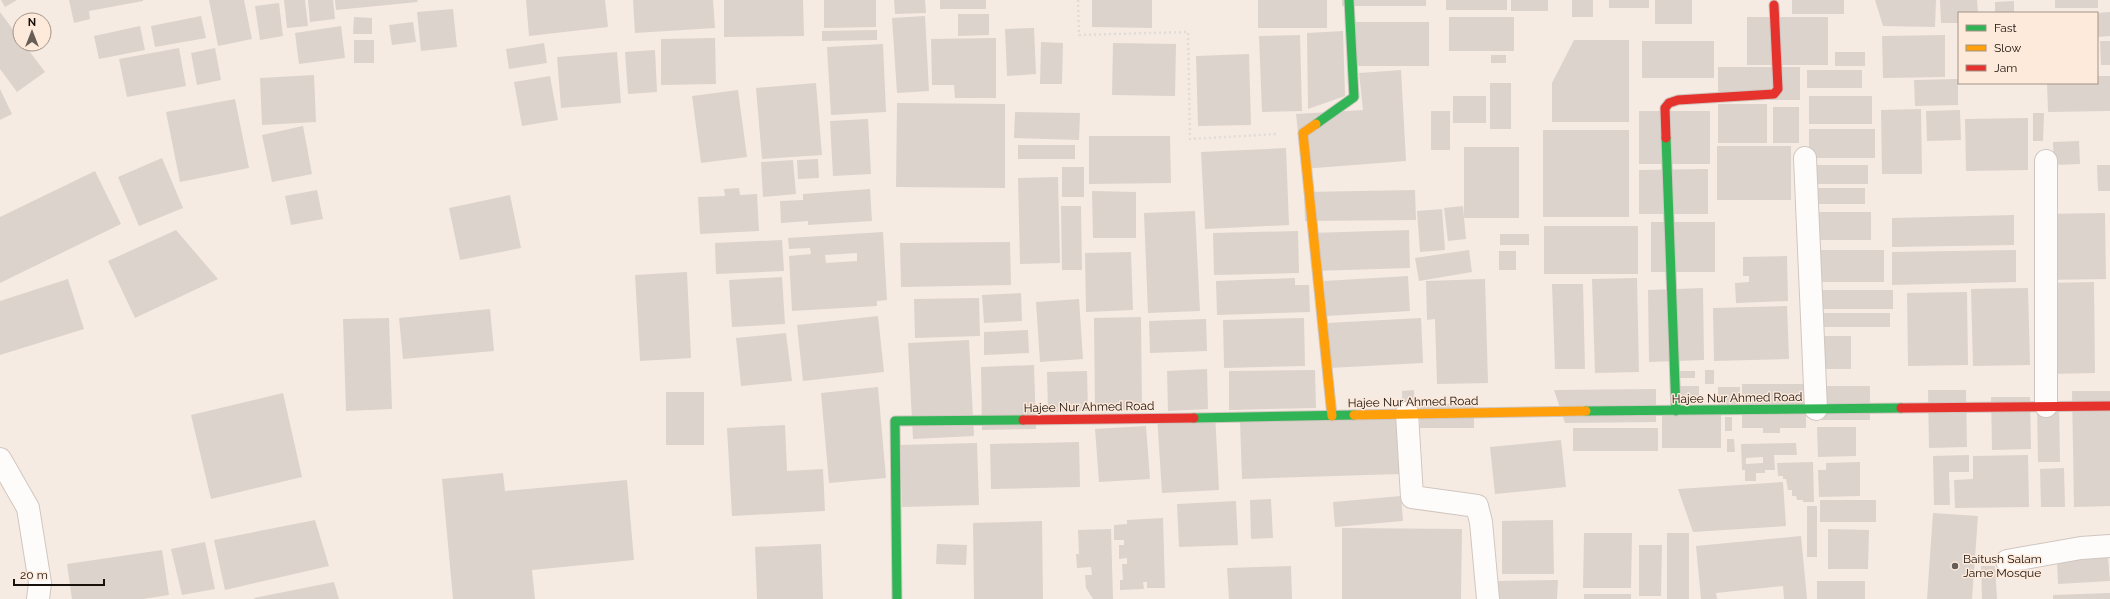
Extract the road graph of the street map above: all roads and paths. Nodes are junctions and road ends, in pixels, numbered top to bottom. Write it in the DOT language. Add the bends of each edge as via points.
graph roads {
  1 [pos="1078,0"];
  2 [pos="1348,0"];
  3 [pos="1774,5"];
  4 [pos="1303,133"];
  5 [pos="1805,158"];
  6 [pos="2046,161"];
  7 [pos="2046,406"];
  8 [pos="2110,406"];
  9 [pos="1816,409"];
  10 [pos="1676,411"];
  11 [pos="1406,413"];
  12 [pos="1332,416"];
  13 [pos="0,460"];
  14 [pos="2110,546"];
  15 [pos="2007,562"];
  16 [pos="38,599"];
  17 [pos="897,599"];
  18 [pos="1488,599"];
  1 -- 4 [label="path" via="1079,35 1188,32 1190,139"];
  2 -- 4 [label="street" via="1354,97"];
  3 -- 10 [label="street" via="1778,89 1774,94 1678,100 1669,103 1665,108"];
  4 -- 12 [label="street"];
  5 -- 9 [label="street"];
  6 -- 7 [label="street"];
  7 -- 8 [label="street, Hajee Nur Ahmed Road"];
  7 -- 9 [label="street, Hajee Nur Ahmed Road"];
  9 -- 10 [label="street, Hajee Nur Ahmed Road"];
  10 -- 11 [label="street, Hajee Nur Ahmed Road"];
  11 -- 12 [label="street, Hajee Nur Ahmed Road"];
  11 -- 18 [label="street" via="1412,496 1477,506 1481,522"];
  12 -- 17 [label="street, Hajee Nur Ahmed Road" via="895,421"];
  13 -- 16 [label="street" via="28,508 40,583"];
  14 -- 15 [label="street" via="2081,548"];
}
